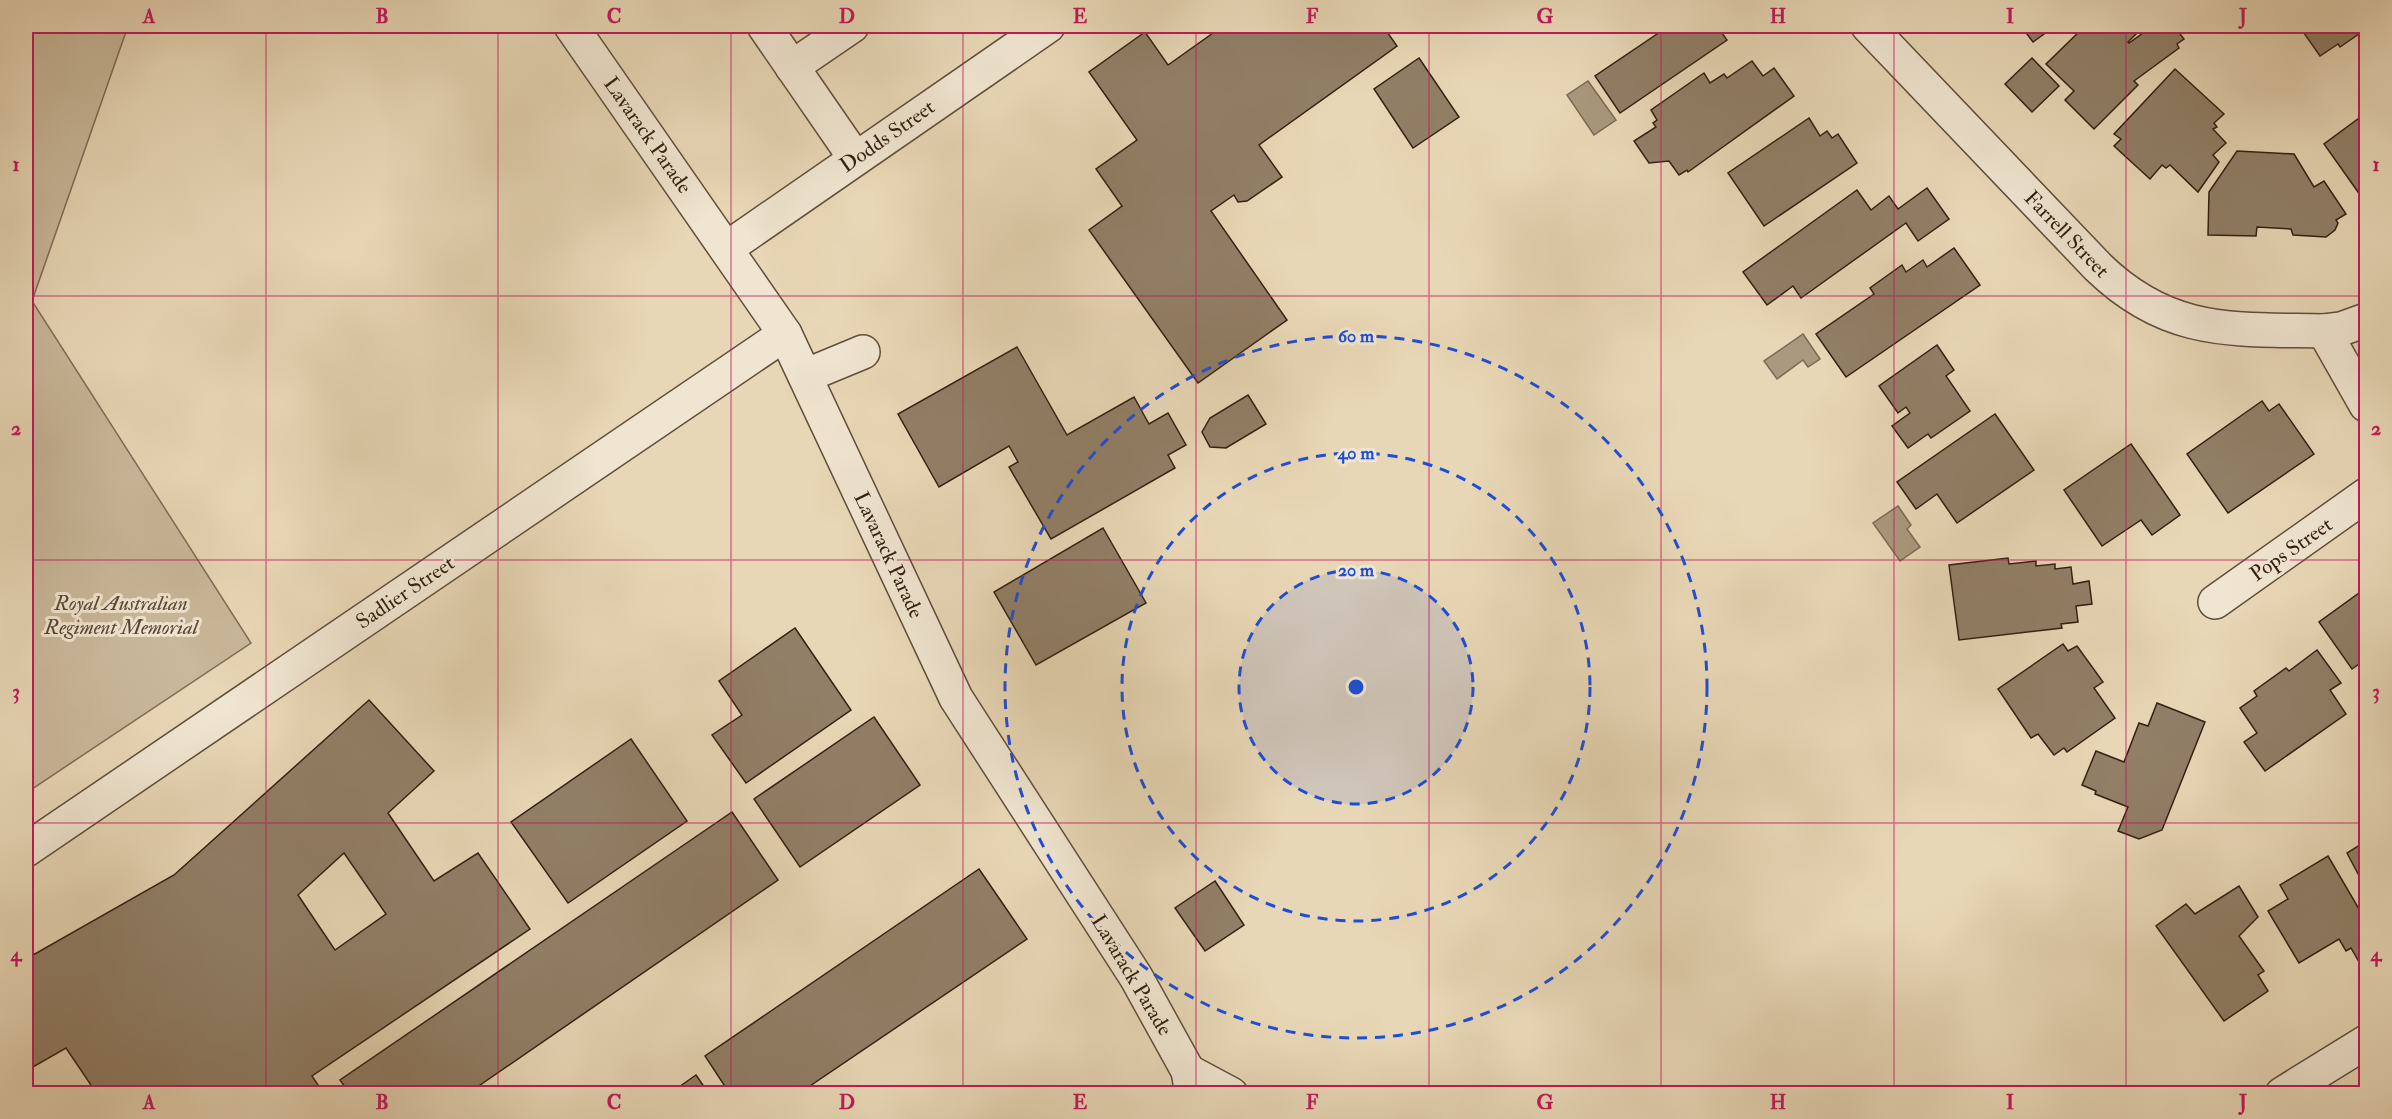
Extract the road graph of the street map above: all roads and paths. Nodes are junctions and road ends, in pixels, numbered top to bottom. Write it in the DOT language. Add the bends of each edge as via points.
graph roads {
  1 [pos="571,26"];
  2 [pos="764,26"];
  3 [pos="852,26"];
  4 [pos="1048,26"];
  5 [pos="1868,26"];
  6 [pos="792,67"];
  7 [pos="855,158"];
  8 [pos="727,248"];
  9 [pos="2367,320"];
  10 [pos="2324,331"];
  11 [pos="785,334"];
  12 [pos="863,352"];
  13 [pos="805,376"];
  14 [pos="2367,405"];
  15 [pos="2367,495"];
  16 [pos="2215,602"];
  17 [pos="26,850"];
  18 [pos="2367,1042"];
  19 [pos="1190,1082"];
  20 [pos="1231,1094"];
  21 [pos="2282,1094"];
  1 -- 8 [label="street, Lavarack Parade"];
  2 -- 6 [label="street"];
  3 -- 6 [label="street"];
  4 -- 7 [label="street, Dodds Street"];
  5 -- 10 [label="street, Farrell Street" via="2098,267 2130,295 2166,315 2208,326"];
  6 -- 7 [label="street"];
  7 -- 8 [label="street, Dodds Street"];
  8 -- 11 [label="street, Lavarack Parade"];
  9 -- 10 [label="street, Farrell Street"];
  10 -- 14 [label="street"];
  11 -- 13 [label="street, Lavarack Parade"];
  11 -- 17 [label="street, Sadlier Street"];
  12 -- 13 [label="street"];
  13 -- 19 [label="street, Lavarack Parade" via="956,698 1136,977"];
  15 -- 16 [label="street, Pops Street"];
  18 -- 21 [label="street"];
  19 -- 20 [label="street"];
}
